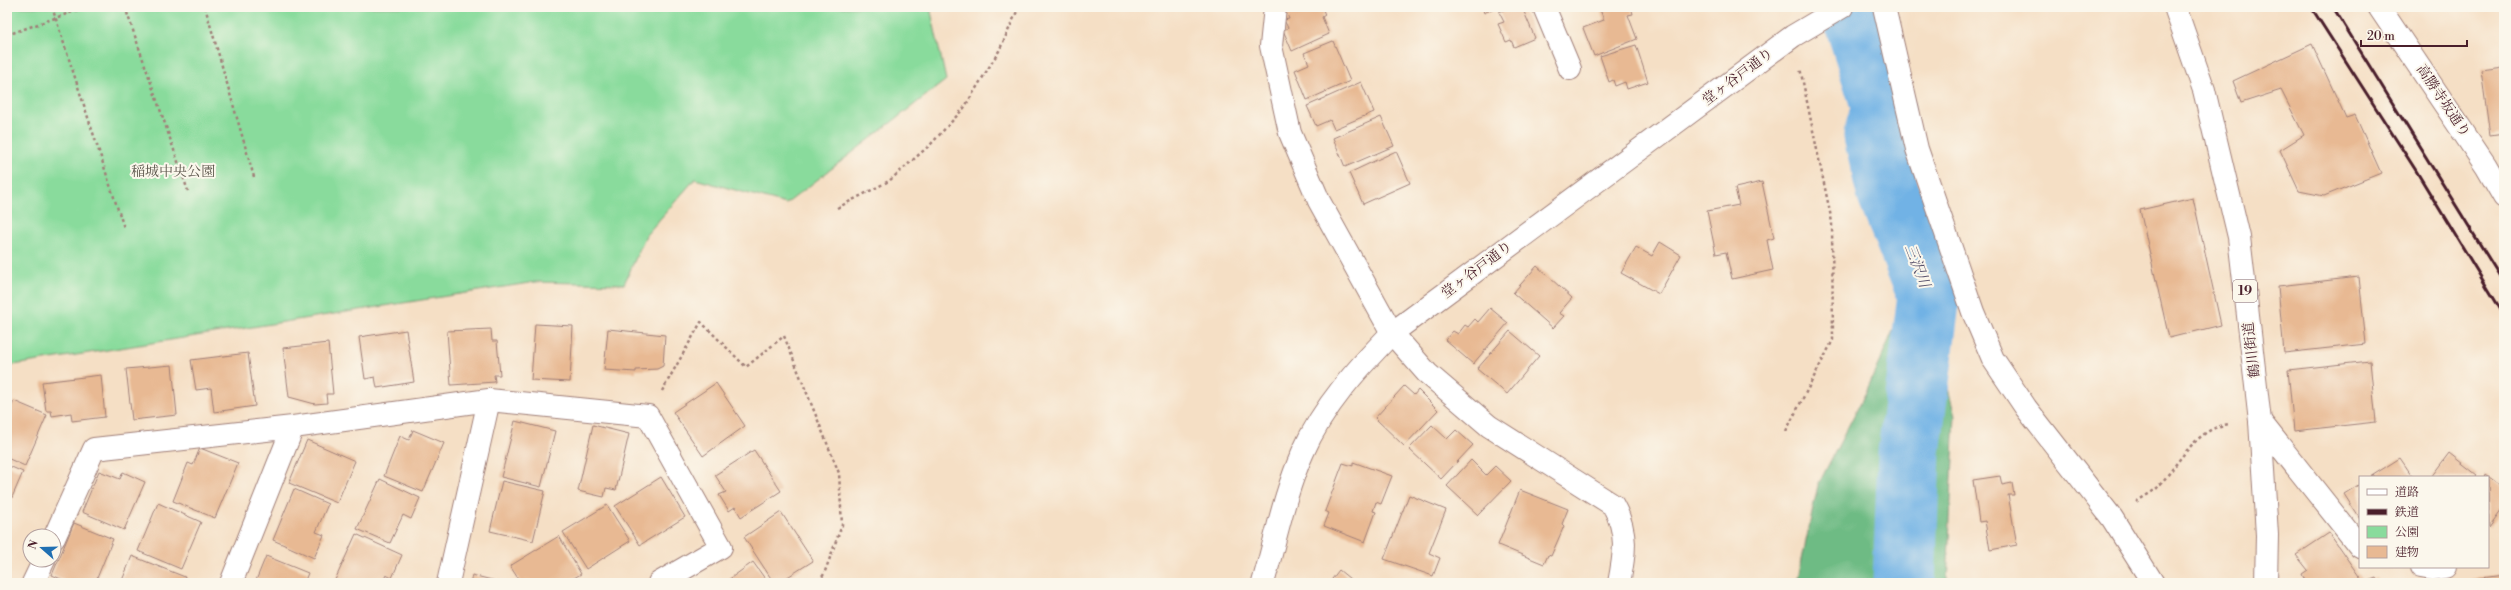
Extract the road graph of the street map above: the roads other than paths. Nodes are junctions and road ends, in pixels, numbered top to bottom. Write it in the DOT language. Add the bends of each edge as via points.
graph roads {
  1 [pos="1275,7"];
  2 [pos="1544,7"];
  3 [pos="1842,7"];
  4 [pos="1884,7"];
  5 [pos="2175,7"];
  6 [pos="2379,7"];
  7 [pos="1570,69"];
  8 [pos="2504,197"];
  9 [pos="1392,333"];
  10 [pos="489,400"];
  11 [pos="2260,420"];
  12 [pos="293,427"];
  13 [pos="58,528"];
  14 [pos="2359,546"];
  15 [pos="40,568"];
  16 [pos="2426,568"];
  17 [pos="2438,568"];
  18 [pos="33,583"];
  19 [pos="231,583"];
  20 [pos="448,583"];
  21 [pos="659,583"];
  22 [pos="1262,583"];
  23 [pos="1619,583"];
  24 [pos="2153,583"];
  25 [pos="2266,583"];
  1 -- 9 [label="street" via="1272,46 1290,133 1319,201"];
  2 -- 7 [label="street"];
  3 -- 9 [label="street, 堂ヶ谷戸通り" via="1793,36"];
  4 -- 24 [label="street" via="1917,149 1973,312 1993,359 2026,408 2112,518"];
  5 -- 11 [label="street, 鶴川街道 / 19" via="2204,90 2239,238"];
  6 -- 8 [label="street, 高勝寺坂通り"];
  9 -- 22 [label="street, 堂ヶ谷戸通り" via="1351,376 1323,416 1303,451 1287,494"];
  9 -- 23 [label="street" via="1427,373 1489,426 1612,505 1622,521 1624,554"];
  10 -- 12 [label="street"];
  10 -- 20 [label="street"];
  10 -- 21 [label="street" via="648,416 721,548"];
  11 -- 14 [label="street"];
  11 -- 25 [label="street, 鶴川街道 / 19" via="2267,535"];
  12 -- 13 [label="street" via="94,449"];
  12 -- 19 [label="street"];
  15 -- 18 [label="street"];
  16 -- 17 [label="street"];
}
